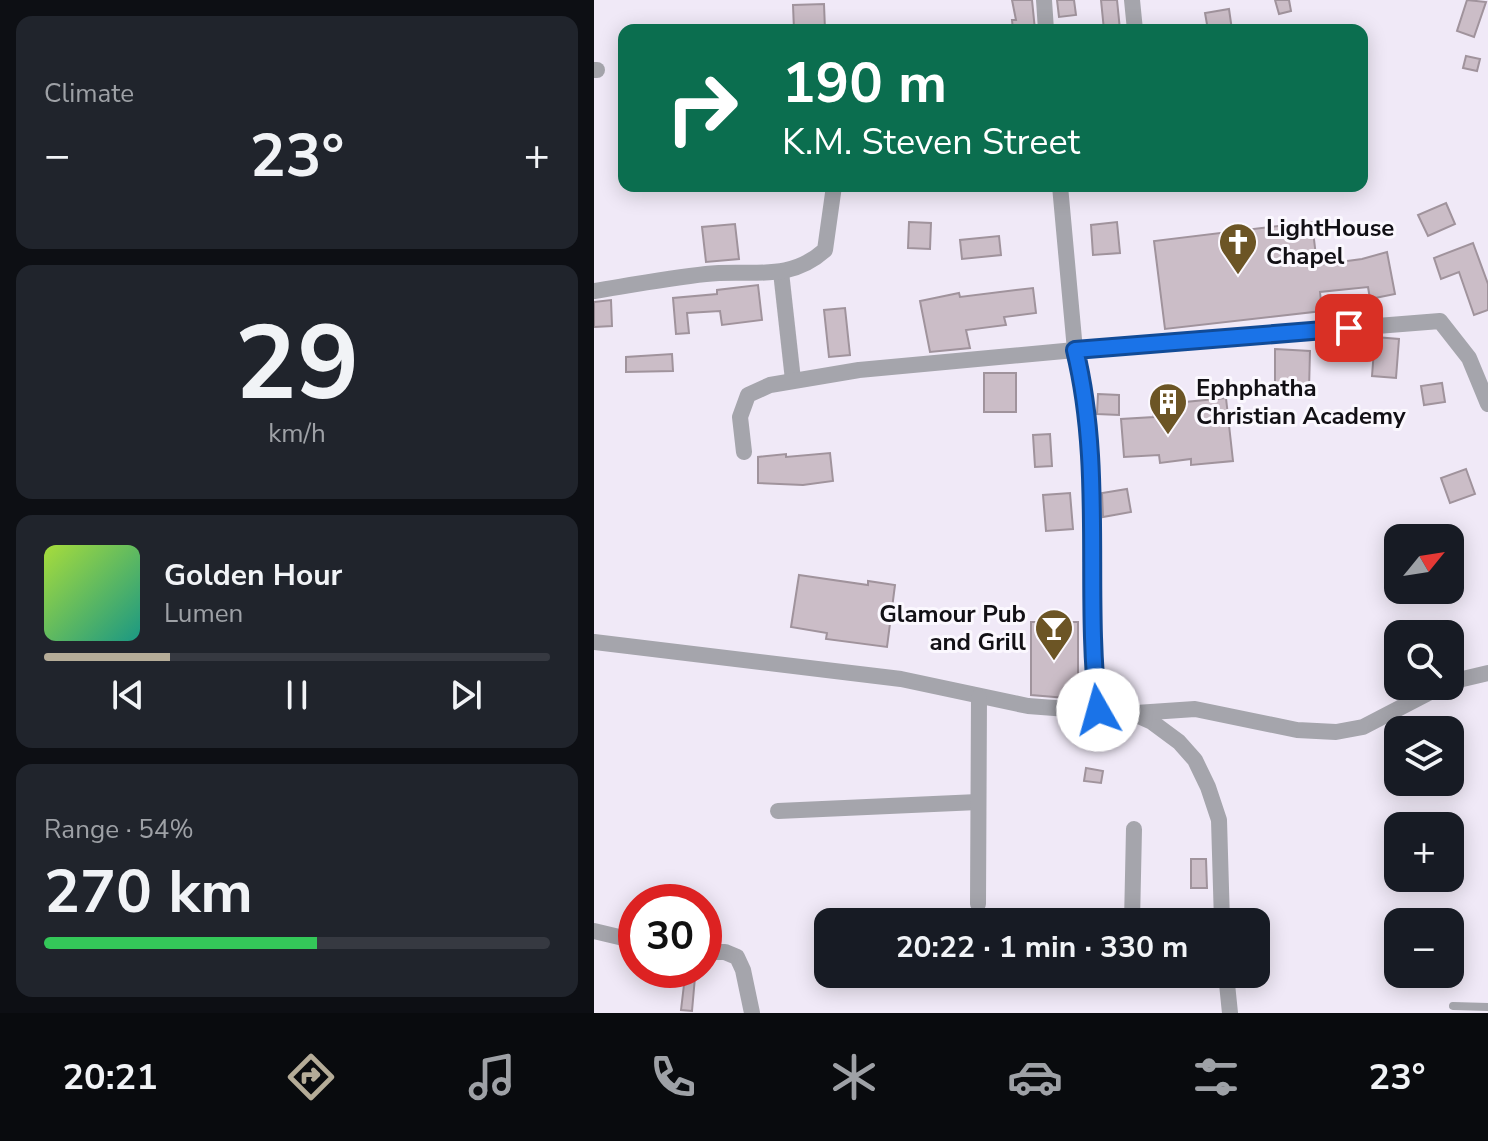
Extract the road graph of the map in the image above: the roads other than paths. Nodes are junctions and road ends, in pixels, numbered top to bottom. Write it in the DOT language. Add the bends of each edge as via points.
graph roads {
  1 [pos="1044,0"];
  2 [pos="1132,0"];
  3 [pos="1046,24"];
  4 [pos="1134,24"];
  5 [pos="833,192"];
  6 [pos="1061,192"];
  7 [pos="781,272"];
  8 [pos="594,291"];
  9 [pos="1075,350"];
  10 [pos="793,380"];
  11 [pos="1488,404"];
  12 [pos="744,452"];
  13 [pos="594,642"];
  14 [pos="1488,673"];
  15 [pos="1464,679"];
  16 [pos="979,697"];
  17 [pos="1415,700"];
  18 [pos="1098,710"];
  19 [pos="1134,714"];
  20 [pos="978,802"];
  21 [pos="778,811"];
  22 [pos="1134,829"];
  23 [pos="978,904"];
  24 [pos="1132,908"];
  25 [pos="1222,908"];
  26 [pos="594,931"];
  27 [pos="618,937"];
  28 [pos="722,952"];
  29 [pos="1227,988"];
  30 [pos="1453,1006"];
  31 [pos="1488,1007"];
  32 [pos="752,1013"];
  33 [pos="1230,1013"];
  1 -- 3 [label="street"];
  2 -- 4 [label="street"];
  5 -- 7 [label="street" via="825,250 810,263"];
  6 -- 9 [label="street"];
  7 -- 8 [label="street" via="707,273"];
  7 -- 10 [label="street"];
  9 -- 10 [label="street"];
  9 -- 11 [label="street" via="1440,321 1469,358"];
  9 -- 18 [label="street" via="1085,393"];
  10 -- 12 [label="street" via="748,395 740,417"];
  13 -- 16 [label="street" via="901,679"];
  14 -- 15 [label="street"];
  16 -- 18 [label="street"];
  16 -- 20 [label="street"];
  17 -- 19 [label="street" via="1363,727 1336,732 1297,730 1195,709"];
  18 -- 19 [label="street"];
  19 -- 25 [label="street" via="1179,742 1208,787 1219,820"];
  20 -- 21 [label="street"];
  20 -- 23 [label="street"];
  22 -- 24 [label="street"];
  26 -- 27 [label="street"];
  28 -- 32 [label="street" via="737,957"];
  29 -- 33 [label="street"];
  30 -- 31 [label="lane"];
}
